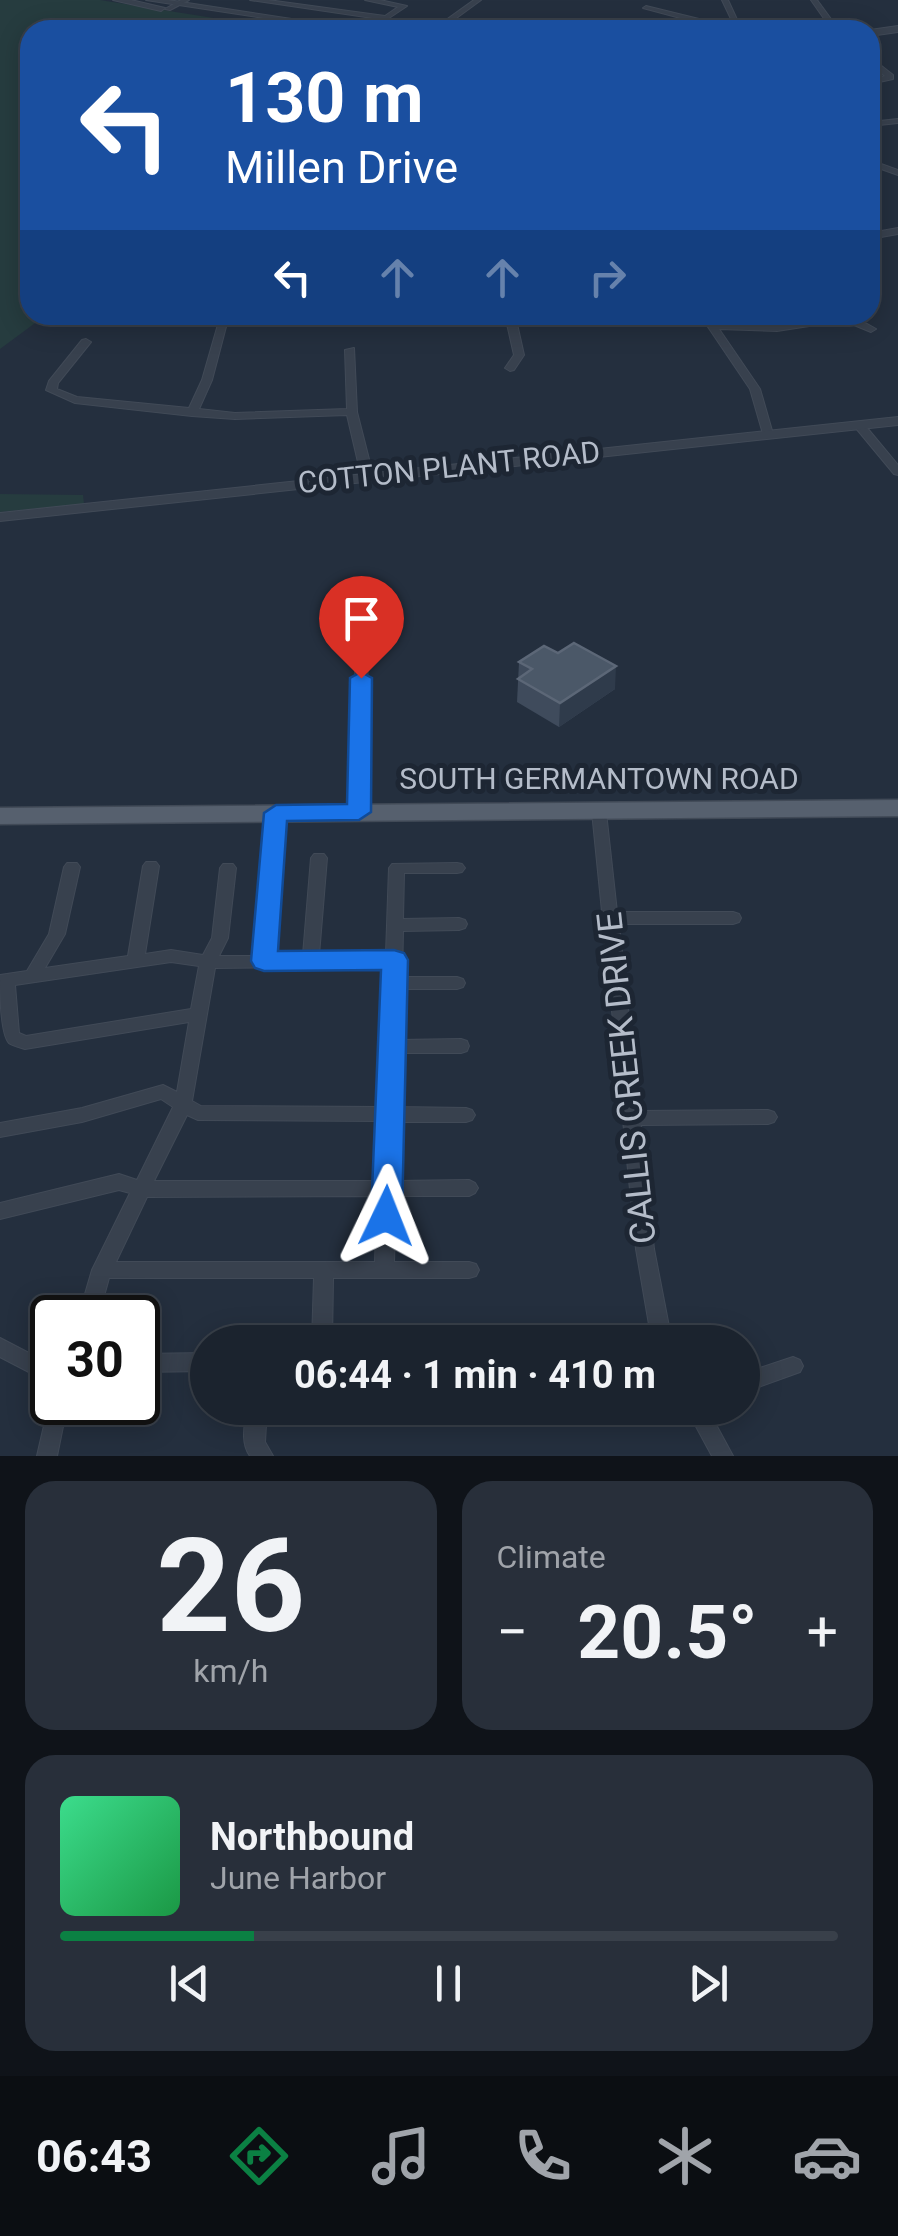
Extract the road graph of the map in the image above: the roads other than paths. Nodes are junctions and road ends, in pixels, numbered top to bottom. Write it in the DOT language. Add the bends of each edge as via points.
graph roads {
  1 [pos="116,0"];
  2 [pos="150,0"];
  3 [pos="253,0"];
  4 [pos="368,0"];
  5 [pos="478,0"];
  6 [pos="176,5"];
  7 [pos="646,8"];
  8 [pos="259,20"];
  9 [pos="286,20"];
  10 [pos="449,20"];
  11 [pos="695,20"];
  12 [pos="221,325"];
  13 [pos="512,325"];
  14 [pos="711,325"];
  15 [pos="750,325"];
  16 [pos="794,325"];
  17 [pos="859,325"];
  18 [pos="871,329"];
  19 [pos="86,342"];
  20 [pos="350,350"];
  21 [pos="510,368"];
  22 [pos="192,412"];
  23 [pos="352,412"];
  24 [pos="898,420"];
  25 [pos="859,425"];
  26 [pos="768,434"];
  27 [pos="898,472"];
  28 [pos="367,475"];
  29 [pos="0,517"];
  30 [pos="362,631"];
  31 [pos="898,808"];
  32 [pos="359,812"];
  33 [pos="599,812"];
  34 [pos="276,813"];
  35 [pos="0,816"];
  36 [pos="318,858"];
  37 [pos="72,866"];
  38 [pos="151,866"];
  39 [pos="228,868"];
  40 [pos="457,868"];
  41 [pos="610,918"];
  42 [pos="733,918"];
  43 [pos="459,924"];
  44 [pos="395,925"];
  45 [pos="136,959"];
  46 [pos="310,960"];
  47 [pos="394,960"];
  48 [pos="264,961"];
  49 [pos="208,962"];
  50 [pos="32,977"];
  51 [pos="3,981"];
  52 [pos="394,983"];
  53 [pos="458,983"];
  54 [pos="200,1014"];
  55 [pos="461,1046"];
  56 [pos="392,1047"];
  57 [pos="184,1104"];
  58 [pos="390,1114"];
  59 [pos="466,1114"];
  60 [pos="634,1118"];
  61 [pos="768,1118"];
  62 [pos="0,1130"];
  63 [pos="387,1188"];
  64 [pos="469,1188"];
  65 [pos="142,1189"];
  66 [pos="0,1211"];
  67 [pos="102,1270"];
  68 [pos="324,1270"];
  69 [pos="384,1270"];
  70 [pos="468,1270"];
  71 [pos="95,1295"];
  72 [pos="322,1325"];
  73 [pos="659,1325"];
  74 [pos="0,1346"];
  75 [pos="190,1362"];
  76 [pos="30,1363"];
  77 [pos="160,1363"];
  78 [pos="793,1366"];
  79 [pos="760,1378"];
  80 [pos="53,1425"];
  81 [pos="256,1425"];
  82 [pos="706,1425"];
  83 [pos="47,1456"];
  84 [pos="263,1456"];
  85 [pos="724,1456"];
  1 -- 6 [label="street"];
  2 -- 6 [label="street"];
  3 -- 4 [label="street" via="386,18 404,6"];
  5 -- 10 [label="street"];
  6 -- 8 [label="street"];
  6 -- 9 [label="street"];
  7 -- 11 [label="street"];
  12 -- 22 [label="street" via="208,384"];
  13 -- 21 [label="street" via="519,355"];
  14 -- 26 [label="street" via="755,389"];
  15 -- 16 [label="street"];
  17 -- 18 [label="street"];
  19 -- 22 [label="street" via="53,383 56,394"];
  20 -- 23 [label="street"];
  22 -- 23 [label="street"];
  23 -- 28 [label="street"];
  24 -- 25 [label="street, COTTON PLANT ROAD"];
  25 -- 26 [label="street, COTTON PLANT ROAD"];
  25 -- 27 [label="street"];
  26 -- 28 [label="street, COTTON PLANT ROAD"];
  28 -- 29 [label="street, COTTON PLANT ROAD"];
  30 -- 32 [label="street"];
  31 -- 33 [label="main road, SOUTH GERMANTOWN ROAD"];
  32 -- 33 [label="main road, SOUTH GERMANTOWN ROAD"];
  32 -- 34 [label="main road, SOUTH GERMANTOWN ROAD"];
  33 -- 41 [label="street, CALLIS CREEK DRIVE"];
  34 -- 35 [label="main road, SOUTH GERMANTOWN ROAD"];
  34 -- 48 [label="street"];
  36 -- 46 [label="street"];
  37 -- 50 [label="street" via="57,934"];
  38 -- 45 [label="street"];
  39 -- 49 [label="street" via="220,938"];
  40 -- 44 [label="street" via="397,868"];
  41 -- 42 [label="street"];
  41 -- 60 [label="street, CALLIS CREEK DRIVE"];
  43 -- 44 [label="street"];
  44 -- 47 [label="street"];
  45 -- 49 [label="street"];
  45 -- 50 [label="street"];
  46 -- 47 [label="street"];
  46 -- 48 [label="street"];
  47 -- 52 [label="street"];
  48 -- 49 [label="street"];
  49 -- 54 [label="street"];
  50 -- 51 [label="street"];
  51 -- 54 [label="street" via="12,1037 25,1043"];
  52 -- 53 [label="street"];
  52 -- 56 [label="street"];
  54 -- 57 [label="street"];
  55 -- 56 [label="street"];
  56 -- 58 [label="street"];
  57 -- 58 [label="street" via="198,1113"];
  57 -- 62 [label="street" via="163,1092"];
  57 -- 65 [label="street"];
  58 -- 59 [label="street"];
  58 -- 63 [label="street"];
  60 -- 61 [label="street"];
  60 -- 73 [label="street, CALLIS CREEK DRIVE"];
  63 -- 64 [label="street"];
  63 -- 65 [label="street"];
  63 -- 69 [label="street"];
  65 -- 66 [label="street" via="119,1182"];
  65 -- 67 [label="street"];
  67 -- 68 [label="street"];
  67 -- 71 [label="street"];
  68 -- 69 [label="street"];
  68 -- 72 [label="street"];
  69 -- 70 [label="street"];
  74 -- 76 [label="street"];
  75 -- 77 [label="street"];
  78 -- 79 [label="street"];
  80 -- 83 [label="street"];
  81 -- 84 [label="street" via="254,1446"];
  82 -- 85 [label="street"];
}
